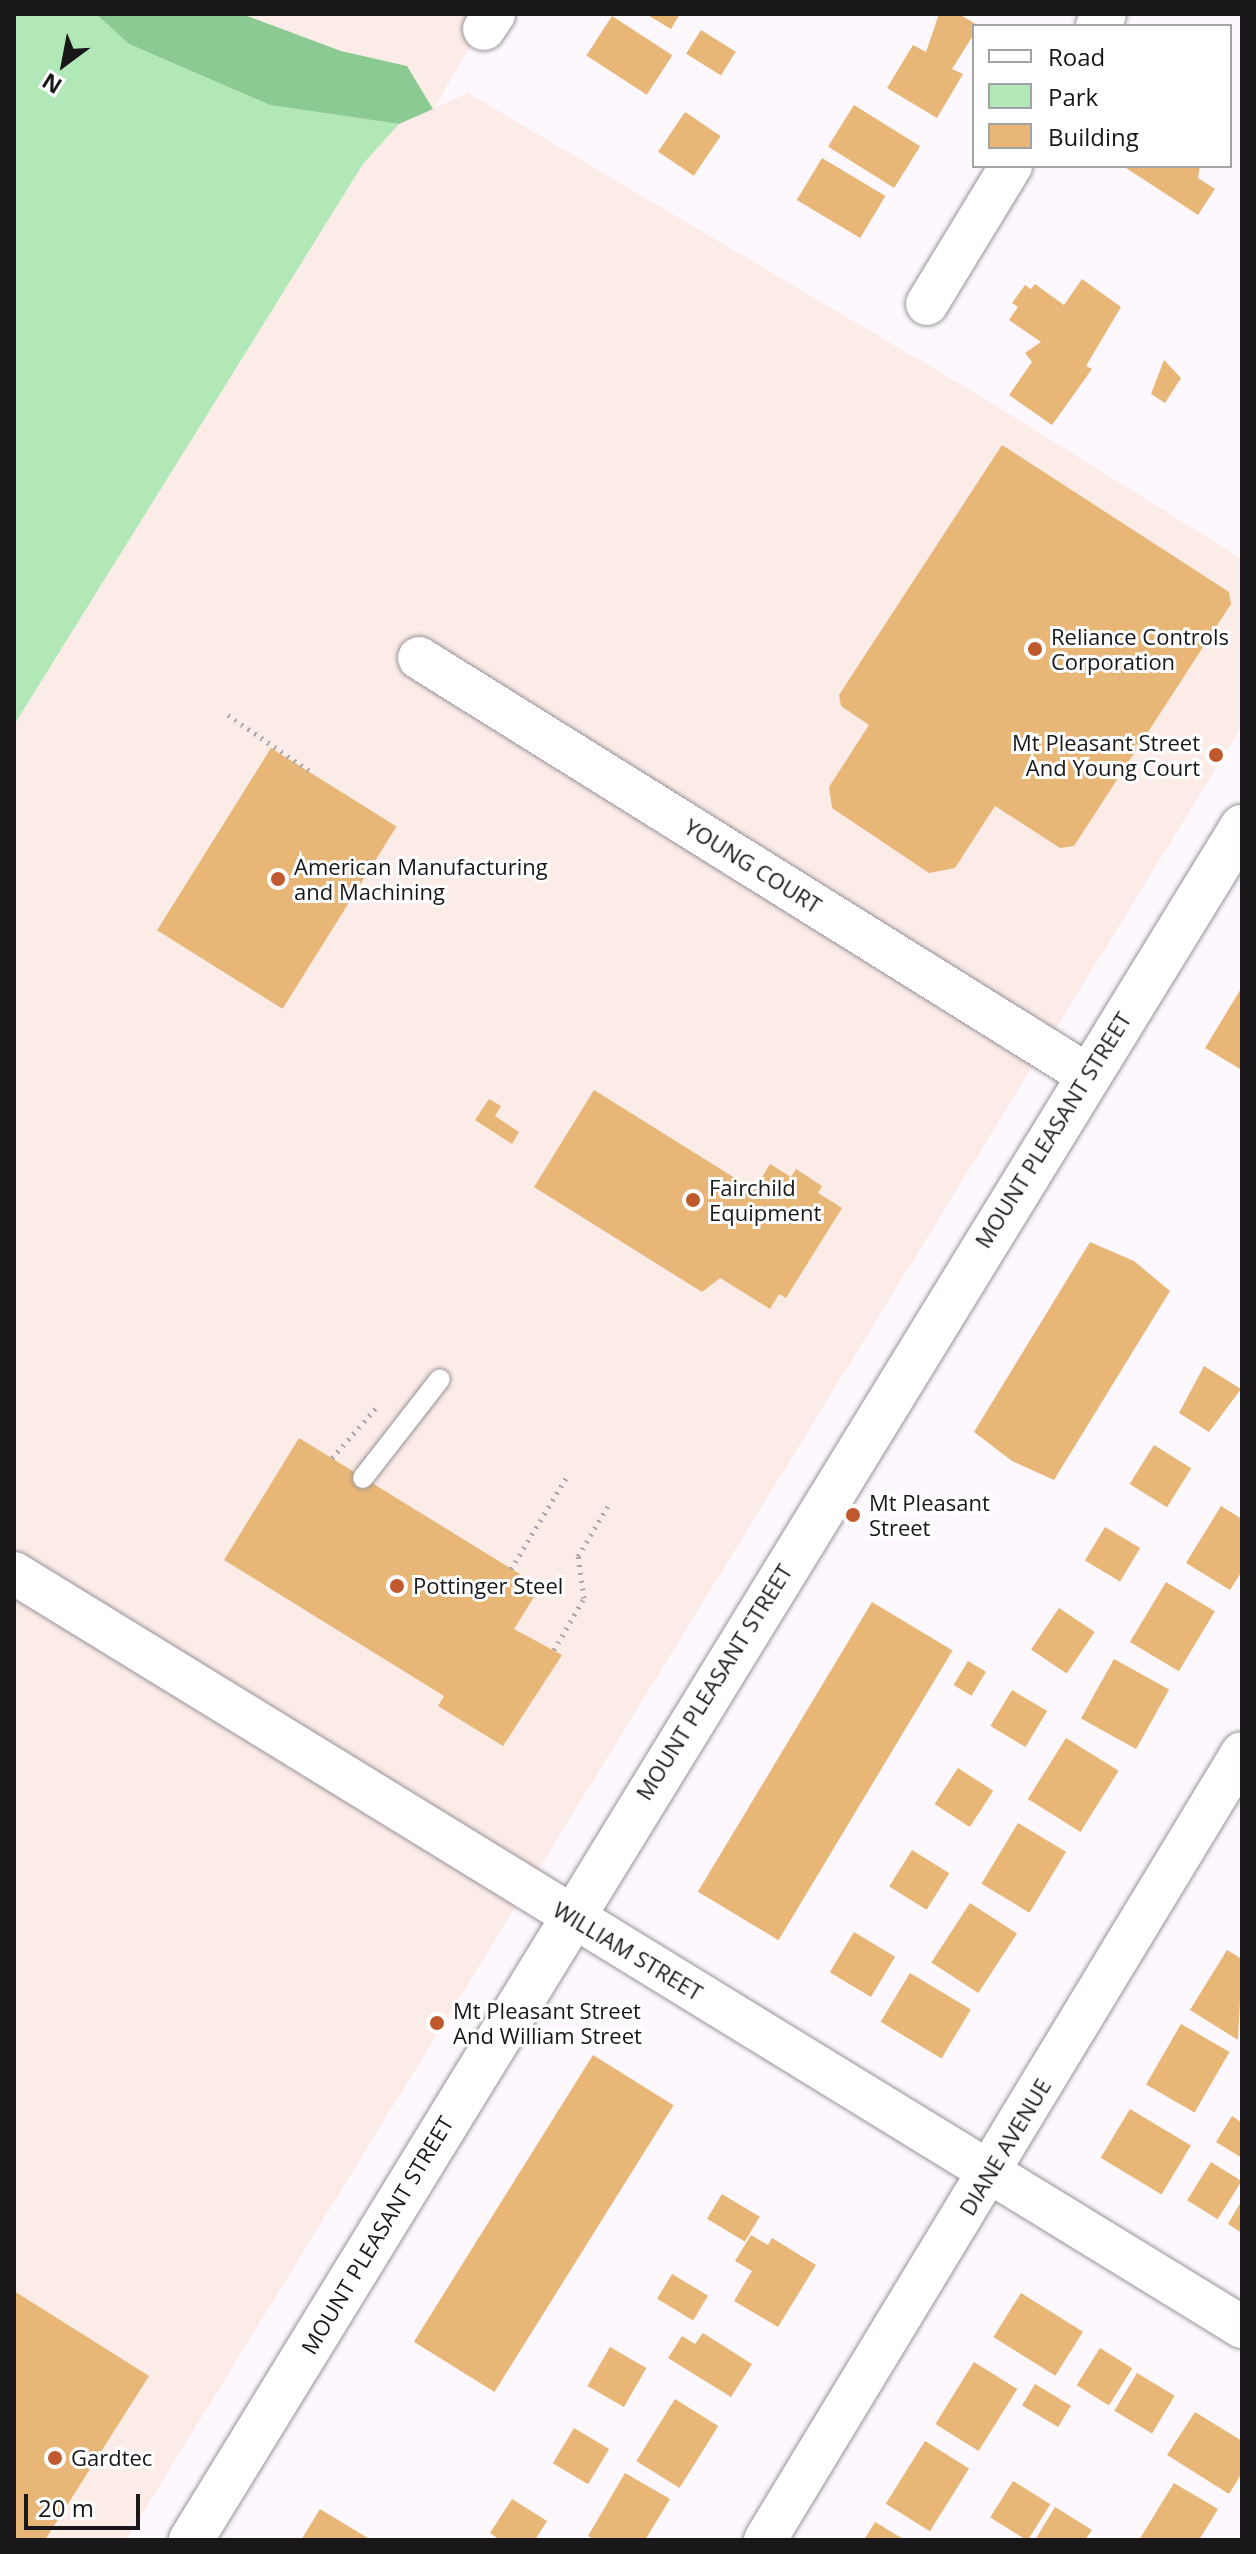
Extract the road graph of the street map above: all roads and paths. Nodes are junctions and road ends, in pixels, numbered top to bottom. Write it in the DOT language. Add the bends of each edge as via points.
graph roads {
  1 [pos="1010,168"];
  2 [pos="927,304"];
  3 [pos="419,658"];
  4 [pos="228,715"];
  5 [pos="314,774"];
  6 [pos="1242,827"];
  7 [pos="1086,1074"];
  8 [pos="440,1379"];
  9 [pos="568,1475"];
  10 [pos="363,1478"];
  11 [pos="610,1503"];
  12 [pos="511,1569"];
  13 [pos="14,1573"];
  14 [pos="554,1650"];
  15 [pos="1242,1753"];
  16 [pos="571,1916"];
  17 [pos="990,2172"];
  18 [pos="1242,2327"];
  19 [pos="191,2540"];
  20 [pos="765,2540"];
  1 -- 2 [label="street"];
  3 -- 7 [label="street, YOUNG COURT"];
  4 -- 5 [label="path"];
  6 -- 7 [label="street, MOUNT PLEASANT STREET"];
  7 -- 16 [label="street, MOUNT PLEASANT STREET"];
  8 -- 10 [label="lane"];
  9 -- 12 [label="path"];
  11 -- 14 [label="path" via="578,1556 584,1598"];
  13 -- 16 [label="street, WILLIAM STREET"];
  15 -- 17 [label="street, DIANE AVENUE"];
  16 -- 17 [label="street, WILLIAM STREET"];
  16 -- 19 [label="street, MOUNT PLEASANT STREET"];
  17 -- 18 [label="street, WILLIAM STREET"];
  17 -- 20 [label="street, DIANE AVENUE"];
}
